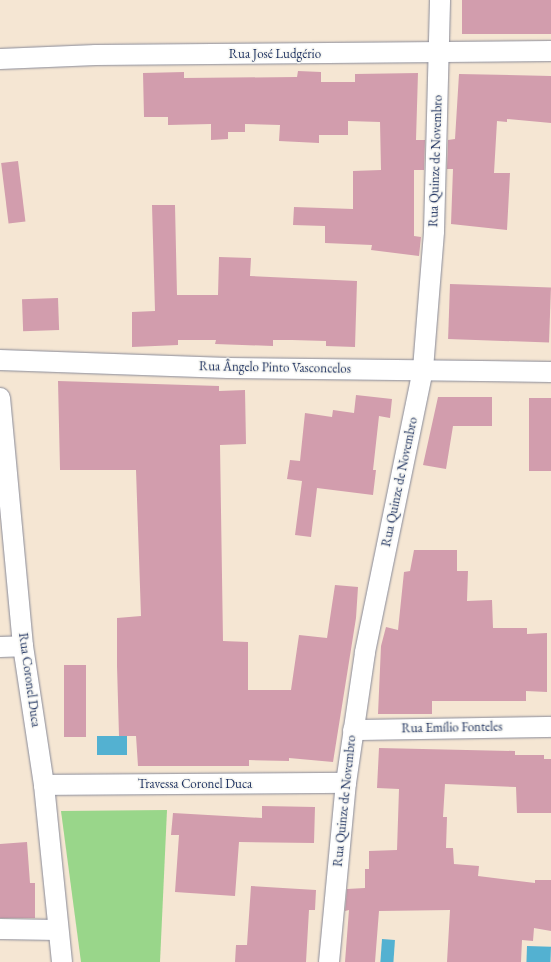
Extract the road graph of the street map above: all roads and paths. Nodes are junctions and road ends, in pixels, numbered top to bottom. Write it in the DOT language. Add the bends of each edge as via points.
graph roads {
  1 [pos="440,0"];
  2 [pos="551,51"];
  3 [pos="438,52"];
  4 [pos="0,59"];
  5 [pos="0,360"];
  6 [pos="423,369"];
  7 [pos="551,372"];
  8 [pos="0,398"];
  9 [pos="23,646"];
  10 [pos="0,647"];
  11 [pos="551,727"];
  12 [pos="353,730"];
  13 [pos="346,783"];
  14 [pos="44,785"];
  15 [pos="0,929"];
  16 [pos="58,930"];
  17 [pos="62,962"];
  18 [pos="329,962"];
  1 -- 3 [label="street, Rua Quinze de Novembro"];
  2 -- 3 [label="street, Rua José Ludgério"];
  3 -- 4 [label="street, Rua José Ludgério" via="96,55"];
  3 -- 6 [label="street, Rua Quinze de Novembro" via="437,162"];
  5 -- 6 [label="street, Rua Ângelo Pinto Vasconcelos" via="228,368"];
  6 -- 7 [label="street, Rua Ângelo Pinto Vasconcelos"];
  6 -- 12 [label="street, Rua Quinze de Novembro" via="365,652"];
  8 -- 9 [label="street, Rua Coronel Duca"];
  9 -- 10 [label="street"];
  9 -- 14 [label="street, Rua Coronel Duca"];
  11 -- 12 [label="street, Rua Emílio Fonteles"];
  12 -- 13 [label="street, Rua Quinze de Novembro"];
  13 -- 14 [label="street, Travessa Coronel Duca"];
  13 -- 18 [label="street, Rua Quinze de Novembro"];
  14 -- 16 [label="street, Rua Coronel Duca"];
  15 -- 16 [label="street"];
  16 -- 17 [label="street, Rua Coronel Duca"];
}
